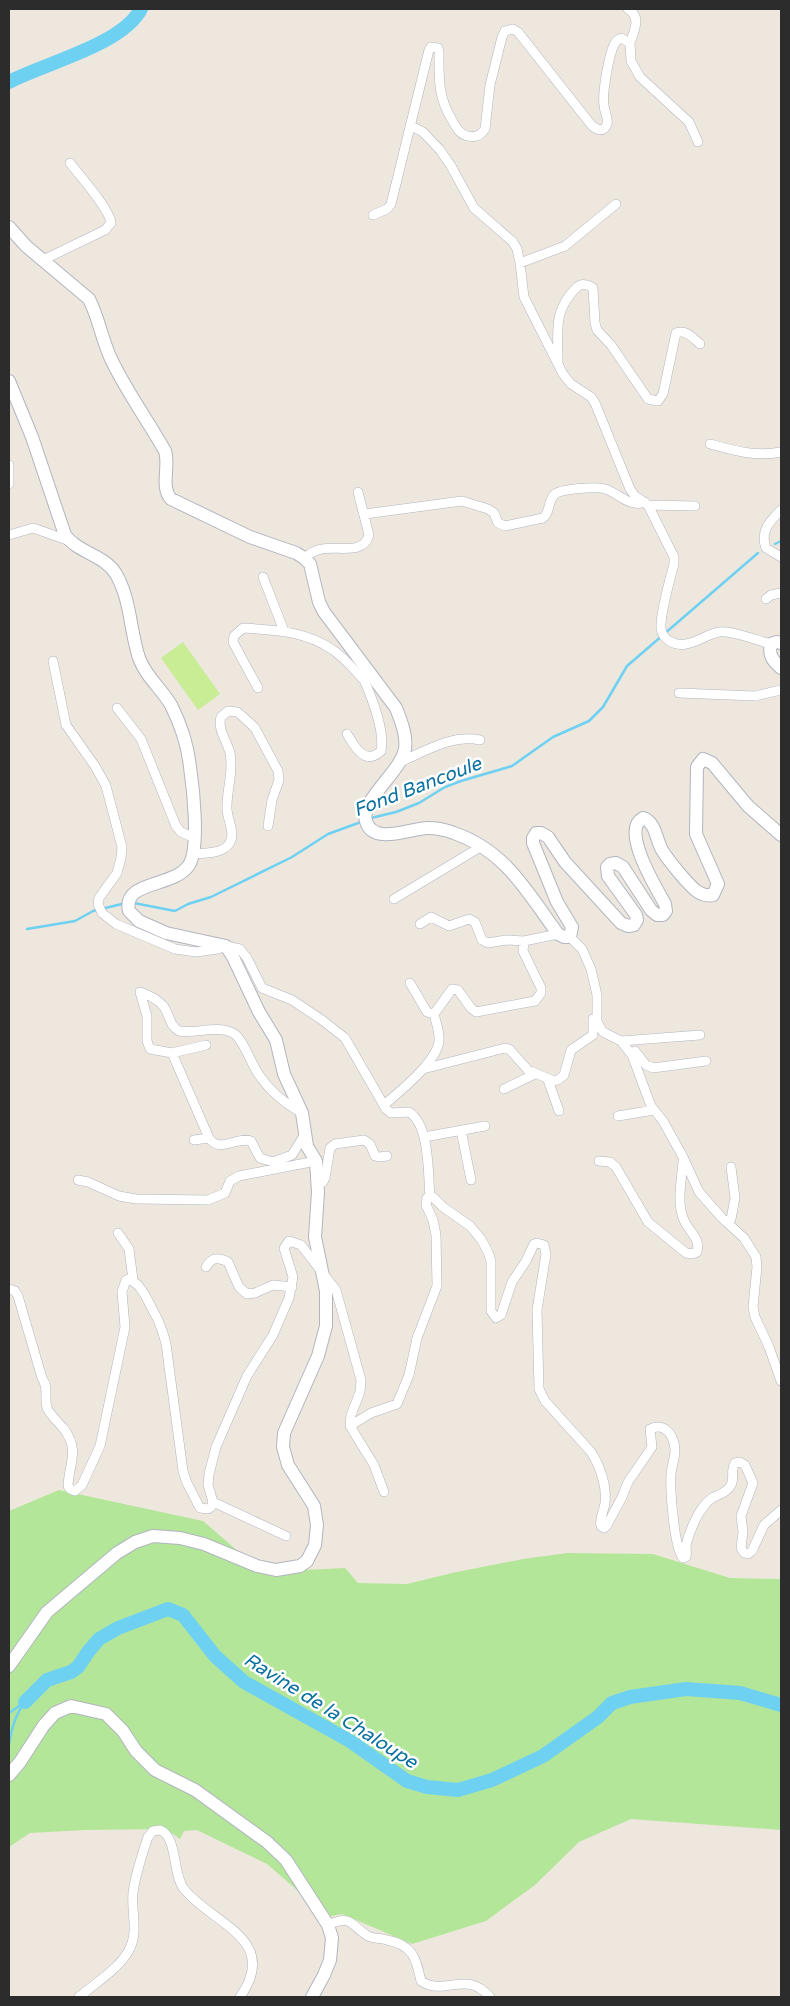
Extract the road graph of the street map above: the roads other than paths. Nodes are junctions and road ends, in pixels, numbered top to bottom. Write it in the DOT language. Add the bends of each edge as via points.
graph roads {
  1 [pos="628,9"];
  2 [pos="630,43"];
  3 [pos="411,126"];
  4 [pos="698,142"];
  5 [pos="70,163"];
  6 [pos="616,204"];
  7 [pos="373,215"];
  8 [pos="9,226"];
  9 [pos="43,260"];
  10 [pos="520,263"];
  11 [pos="700,344"];
  12 [pos="558,364"];
  13 [pos="9,381"];
  14 [pos="710,444"];
  15 [pos="781,452"];
  16 [pos="9,465"];
  17 [pos="9,484"];
  18 [pos="358,492"];
  19 [pos="646,503"];
  20 [pos="695,506"];
  21 [pos="781,510"];
  22 [pos="365,514"];
  23 [pos="9,535"];
  24 [pos="70,541"];
  25 [pos="781,557"];
  26 [pos="304,558"];
  27 [pos="263,577"];
  28 [pos="781,593"];
  29 [pos="766,599"];
  30 [pos="284,631"];
  31 [pos="776,644"];
  32 [pos="53,661"];
  33 [pos="781,668"];
  34 [pos="368,678"];
  35 [pos="258,688"];
  36 [pos="781,690"];
  37 [pos="679,692"];
  38 [pos="117,708"];
  39 [pos="347,734"];
  40 [pos="480,740"];
  41 [pos="400,762"];
  42 [pos="268,826"];
  43 [pos="781,835"];
  44 [pos="195,838"];
  45 [pos="482,846"];
  46 [pos="193,854"];
  47 [pos="394,899"];
  48 [pos="420,924"];
  49 [pos="564,936"];
  50 [pos="524,941"];
  51 [pos="226,946"];
  52 [pos="410,983"];
  53 [pos="596,1010"];
  54 [pos="434,1014"];
  55 [pos="700,1035"];
  56 [pos="623,1043"];
  57 [pos="206,1045"];
  58 [pos="172,1053"];
  59 [pos="706,1061"];
  60 [pos="423,1069"];
  61 [pos="535,1074"];
  62 [pos="548,1080"];
  63 [pos="504,1089"];
  64 [pos="384,1105"];
  65 [pos="654,1110"];
  66 [pos="559,1111"];
  67 [pos="302,1113"];
  68 [pos="618,1116"];
  69 [pos="485,1126"];
  70 [pos="461,1130"];
  71 [pos="305,1134"];
  72 [pos="424,1137"];
  73 [pos="209,1138"];
  74 [pos="194,1140"];
  75 [pos="386,1156"];
  76 [pos="683,1157"];
  77 [pos="316,1161"];
  78 [pos="599,1161"];
  79 [pos="731,1167"];
  80 [pos="78,1180"];
  81 [pos="472,1180"];
  82 [pos="318,1184"];
  83 [pos="430,1197"];
  84 [pos="725,1221"];
  85 [pos="118,1233"];
  86 [pos="206,1266"];
  87 [pos="323,1275"];
  88 [pos="133,1280"];
  89 [pos="292,1287"];
  90 [pos="9,1289"];
  91 [pos="781,1381"];
  92 [pos="350,1426"];
  93 [pos="384,1492"];
  94 [pos="213,1502"];
  95 [pos="781,1510"];
  96 [pos="286,1536"];
  97 [pos="9,1666"];
  98 [pos="9,1775"];
  99 [pos="328,1925"];
  100 [pos="79,1997"];
  101 [pos="240,1997"];
  102 [pos="312,1997"];
  103 [pos="490,1997"];
  1 -- 2 [label="street" via="636,19"];
  2 -- 3 [label="street" via="621,38 614,43 604,86 607,125 602,129 594,128 588,122 513,29 502,37 482,133 470,137 463,134 444,105 439,86 439,53 434,46 429,50"];
  2 -- 4 [label="street" via="631,61 640,77 689,122"];
  3 -- 7 [label="street" via="390,204 387,209"];
  3 -- 10 [label="street" via="440,150 474,208 513,242"];
  5 -- 9 [label="street" via="100,202 111,223 105,230"];
  6 -- 10 [label="street" via="565,246"];
  8 -- 9 [label="main road"];
  9 -- 26 [label="main road" via="89,299 115,367 165,451 168,495 175,502 250,537"];
  10 -- 12 [label="street" via="524,297"];
  11 -- 12 [label="street" via="686,333 676,333 662,394 658,400 648,399 598,330 593,288 584,284 575,289 559,311"];
  12 -- 19 [label="street" via="571,384 591,397 598,407 630,490"];
  13 -- 24 [label="main road" via="32,437 61,525"];
  14 -- 15 [label="street" via="744,454"];
  16 -- 17 [label="street"];
  18 -- 22 [label="street"];
  19 -- 20 [label="street"];
  19 -- 22 [label="street" via="634,504 599,488 560,492 551,498 548,514 543,518 505,526 488,509 462,502"];
  19 -- 31 [label="street" via="674,557 661,629 667,640 686,644 719,632"];
  21 -- 25 [label="street" via="768,524 764,541 766,548"];
  22 -- 26 [label="street" via="369,535 364,545 319,549"];
  23 -- 24 [label="street" via="33,528"];
  24 -- 44 [label="main road" via="102,560 115,573 122,587 145,672 170,704 186,747"];
  26 -- 34 [label="main road" via="310,564 324,612"];
  27 -- 30 [label="street"];
  28 -- 29 [label="street"];
  30 -- 34 [label="street" via="307,637 334,650"];
  30 -- 35 [label="street" via="243,628 234,636 234,642"];
  31 -- 33 [label="main road" via="769,651"];
  32 -- 51 [label="street" via="66,725 106,786 122,847 117,872 99,898 102,913 116,924 175,949 209,951"];
  34 -- 39 [label="street" via="381,751 370,757 364,756"];
  34 -- 41 [label="main road" via="396,708 402,722 405,749"];
  36 -- 37 [label="street" via="756,696"];
  38 -- 44 [label="street" via="140,740 176,826"];
  40 -- 41 [label="street" via="457,739"];
  41 -- 45 [label="main road" via="369,804 365,816 372,830 389,834 415,829 442,830"];
  42 -- 46 [label="street" via="278,771 255,728 242,715 228,711 221,717 219,725 232,772 227,811 232,837 224,849"];
  43 -- 49 [label="main road" via="748,806 712,763 703,759 697,767 695,825 698,842 718,884 716,891 707,896 698,892 669,860 657,840 653,825 643,818 637,825 636,841 666,911 657,915 651,910 623,867 610,864 608,876 636,915 634,925 628,926 621,924 581,881 548,837 536,833 533,843 557,902 572,927"];
  44 -- 46 [label="main road"];
  45 -- 47 [label="street"];
  45 -- 49 [label="main road" via="496,854 508,867"];
  46 -- 51 [label="main road" via="189,865 170,880 132,893 128,905 139,921 166,933"];
  48 -- 50 [label="street" via="431,917 449,926 469,919 475,922 482,940 488,943"];
  49 -- 50 [label="street"];
  49 -- 53 [label="street" via="582,949 592,969"];
  50 -- 54 [label="street" via="522,951 541,988 535,1001 476,1012 454,988"];
  51 -- 64 [label="street" via="243,952 265,990 292,1000 345,1038"];
  51 -- 67 [label="main road" via="272,1032 284,1074"];
  52 -- 54 [label="street" via="427,1012"];
  53 -- 56 [label="street" via="600,1029"];
  53 -- 62 [label="street" via="592,1037 571,1050 561,1078"];
  54 -- 60 [label="street" via="439,1041"];
  55 -- 56 [label="street"];
  56 -- 59 [label="street" via="653,1068"];
  56 -- 65 [label="street" via="637,1065"];
  57 -- 58 [label="street"];
  58 -- 67 [label="street" via="150,1049 147,1016 140,992 164,1007 171,1024 179,1031 216,1029 238,1036 264,1081 287,1104"];
  58 -- 73 [label="street"];
  60 -- 61 [label="street" via="505,1048"];
  60 -- 64 [label="street"];
  61 -- 62 [label="street"];
  61 -- 63 [label="street"];
  62 -- 66 [label="street"];
  64 -- 72 [label="street" via="391,1113 405,1111 412,1114"];
  65 -- 68 [label="street"];
  65 -- 76 [label="street"];
  67 -- 71 [label="main road"];
  69 -- 70 [label="street"];
  70 -- 72 [label="street"];
  70 -- 81 [label="street"];
  71 -- 73 [label="street" via="292,1155 273,1162 260,1158 254,1142 243,1139 221,1146"];
  71 -- 77 [label="main road" via="307,1146"];
  72 -- 83 [label="street"];
  73 -- 74 [label="street"];
  75 -- 82 [label="street" via="376,1156 364,1140 335,1144 330,1148 325,1178"];
  76 -- 78 [label="street" via="681,1208 683,1219 698,1244 697,1252 692,1254 686,1253 648,1222 616,1167 610,1162"];
  76 -- 84 [label="street" via="699,1192"];
  77 -- 80 [label="street" via="239,1176 230,1181 225,1193 208,1200 125,1198"];
  77 -- 82 [label="main road"];
  79 -- 84 [label="street" via="736,1198 731,1219"];
  82 -- 87 [label="main road" via="315,1237"];
  83 -- 92 [label="street" via="426,1205 436,1235 437,1286 417,1338 404,1390 397,1404 371,1413"];
  83 -- 95 [label="street" via="470,1226 481,1239 491,1261 491,1310 496,1318 502,1315 512,1282 534,1244 544,1245 546,1254 537,1310 539,1388 545,1400 596,1461 605,1495 600,1526 608,1525 628,1482 652,1448 649,1432 655,1426 664,1427 674,1440 676,1452 671,1484 677,1548 683,1558 702,1509 733,1481 735,1463 745,1465 753,1483 741,1516 741,1548 744,1553 752,1551 764,1525"];
  84 -- 91 [label="street" via="744,1238 756,1257 755,1317"];
  85 -- 88 [label="street" via="129,1249"];
  86 -- 89 [label="street" via="216,1258 228,1262 239,1287 246,1294 273,1284"];
  87 -- 89 [label="street" via="301,1245 289,1241 284,1252 292,1269"];
  87 -- 92 [label="street" via="336,1290 361,1380"];
  87 -- 97 [label="main road" via="327,1310 324,1333 318,1356 287,1425 283,1447 288,1465 317,1513 316,1536 307,1561 300,1566 276,1570 180,1538 153,1536 135,1542 117,1553 47,1612"];
  88 -- 90 [label="street" via="126,1280 123,1286 125,1327 100,1446 82,1485 74,1491 68,1486 73,1460 71,1443 68,1434 47,1408 47,1386 18,1296"];
  88 -- 94 [label="street" via="158,1320 166,1344 184,1478 200,1508 208,1509"];
  89 -- 94 [label="street" via="273,1335 247,1376 216,1447 208,1485"];
  92 -- 93 [label="street" via="374,1465"];
  94 -- 96 [label="street"];
  98 -- 99 [label="main road" via="44,1724 56,1713 71,1706 106,1714 155,1770 195,1790 268,1842 286,1860"];
  99 -- 102 [label="main road" via="332,1938 330,1960"];
  99 -- 103 [label="street" via="347,1920 370,1937 405,1946 416,1959 422,1981 426,1984 472,1984 482,1988"];
  100 -- 101 [label="street" via="119,1963 130,1949 134,1936 134,1887 148,1838 160,1830 170,1841 184,1890 239,1934 250,1948 251,1972"];
}
